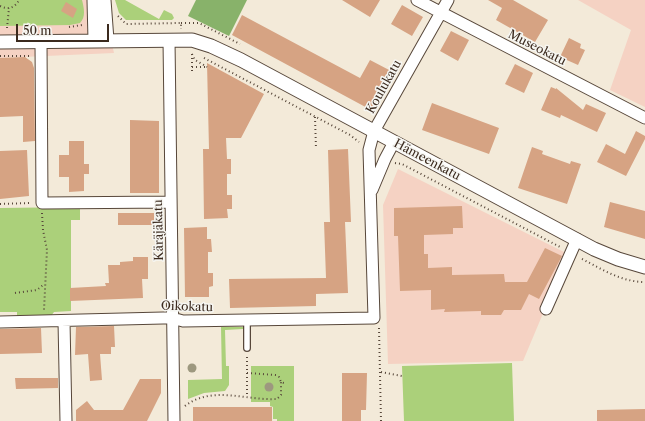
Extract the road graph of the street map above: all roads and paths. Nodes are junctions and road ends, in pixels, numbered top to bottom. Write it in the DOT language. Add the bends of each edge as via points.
graph roads {
  1 [pos="19,0"];
  2 [pos="94,0"];
  3 [pos="104,0"];
  4 [pos="417,0"];
  5 [pos="448,0"];
  6 [pos="0,6"];
  7 [pos="8,8"];
  8 [pos="115,9"];
  9 [pos="441,12"];
  10 [pos="86,22"];
  11 [pos="181,23"];
  12 [pos="0,28"];
  13 [pos="7,28"];
  14 [pos="13,28"];
  15 [pos="62,28"];
  16 [pos="101,40"];
  17 [pos="175,40"];
  18 [pos="0,42"];
  19 [pos="41,42"];
  20 [pos="245,47"];
  21 [pos="169,53"];
  22 [pos="192,53"];
  23 [pos="196,54"];
  24 [pos="200,56"];
  25 [pos="192,67"];
  26 [pos="192,71"];
  27 [pos="315,117"];
  28 [pos="645,118"];
  29 [pos="374,131"];
  30 [pos="394,142"];
  31 [pos="316,149"];
  32 [pos="369,150"];
  33 [pos="385,159"];
  34 [pos="371,194"];
  35 [pos="171,202"];
  36 [pos="42,203"];
  37 [pos="0,204"];
  38 [pos="577,239"];
  39 [pos="571,253"];
  40 [pos="645,266"];
  41 [pos="645,282"];
  42 [pos="44,284"];
  43 [pos="14,293"];
  44 [pos="546,309"];
  45 [pos="172,318"];
  46 [pos="374,318"];
  47 [pos="247,320"];
  48 [pos="44,321"];
  49 [pos="64,321"];
  50 [pos="0,322"];
  51 [pos="247,348"];
  52 [pos="381,372"];
  53 [pos="247,373"];
  54 [pos="402,376"];
  55 [pos="247,396"];
  56 [pos="184,407"];
  57 [pos="66,421"];
  58 [pos="174,421"];
  59 [pos="382,421"];
  1 -- 7 [label="path"];
  2 -- 16 [label="street"];
  3 -- 16 [label="street"];
  4 -- 9 [label="street, Museokatu"];
  5 -- 9 [label="street, Koulukatu"];
  6 -- 7 [label="path"];
  7 -- 13 [label="path"];
  8 -- 11 [label="path" via="126,24"];
  9 -- 28 [label="street, Museokatu"];
  9 -- 29 [label="street, Koulukatu"];
  10 -- 15 [label="path" via="80,26"];
  11 -- 17 [label="path"];
  11 -- 20 [label="path" via="199,23"];
  12 -- 13 [label="path"];
  13 -- 14 [label="path"];
  16 -- 17 [label="street, Hämeenkatu"];
  16 -- 19 [label="street, Hämeenkatu"];
  17 -- 21 [label="street, Käräjäkatu"];
  17 -- 29 [label="street, Hämeenkatu" via="192,40 211,46"];
  18 -- 19 [label="street, Hämeenkatu"];
  19 -- 36 [label="street"];
  21 -- 22 [label="path"];
  21 -- 35 [label="street, Käräjäkatu"];
  22 -- 23 [label="path"];
  22 -- 25 [label="path"];
  22 -- 25 [label="path" via="195,60 207,66"];
  24 -- 27 [label="path"];
  25 -- 26 [label="path"];
  27 -- 31 [label="path"];
  27 -- 32 [label="path" via="350,135"];
  29 -- 30 [label="street, Hämeenkatu"];
  29 -- 32 [label="street, Koulukatu"];
  30 -- 33 [label="street, Koulukatu"];
  30 -- 38 [label="street, Hämeenkatu"];
  32 -- 34 [label="street, Koulukatu"];
  33 -- 34 [label="street, Koulukatu"];
  33 -- 39 [label="path" via="402,164"];
  34 -- 46 [label="street, Koulukatu"];
  35 -- 36 [label="street"];
  35 -- 45 [label="street, Käräjäkatu"];
  36 -- 37 [label="path"];
  36 -- 42 [label="path" via="47,250"];
  38 -- 39 [label="street"];
  38 -- 40 [label="street, Hämeenkatu" via="618,260"];
  39 -- 41 [label="path" via="622,279"];
  39 -- 44 [label="street"];
  42 -- 43 [label="path" via="37,290"];
  42 -- 48 [label="path"];
  45 -- 47 [label="street, Oikokatu" via="183,321"];
  45 -- 49 [label="street, Oikokatu"];
  45 -- 58 [label="street, Käräjäkatu"];
  46 -- 47 [label="street, Oikokatu"];
  46 -- 52 [label="path" via="379,328"];
  47 -- 51 [label="lane"];
  48 -- 49 [label="street, Oikokatu"];
  48 -- 50 [label="street, Oikokatu"];
  49 -- 57 [label="street"];
  51 -- 53 [label="path"];
  52 -- 54 [label="path"];
  52 -- 59 [label="path"];
  53 -- 55 [label="path"];
  53 -- 55 [label="path" via="276,375 283,383 278,398"];
  55 -- 56 [label="path" via="205,396"];
}
